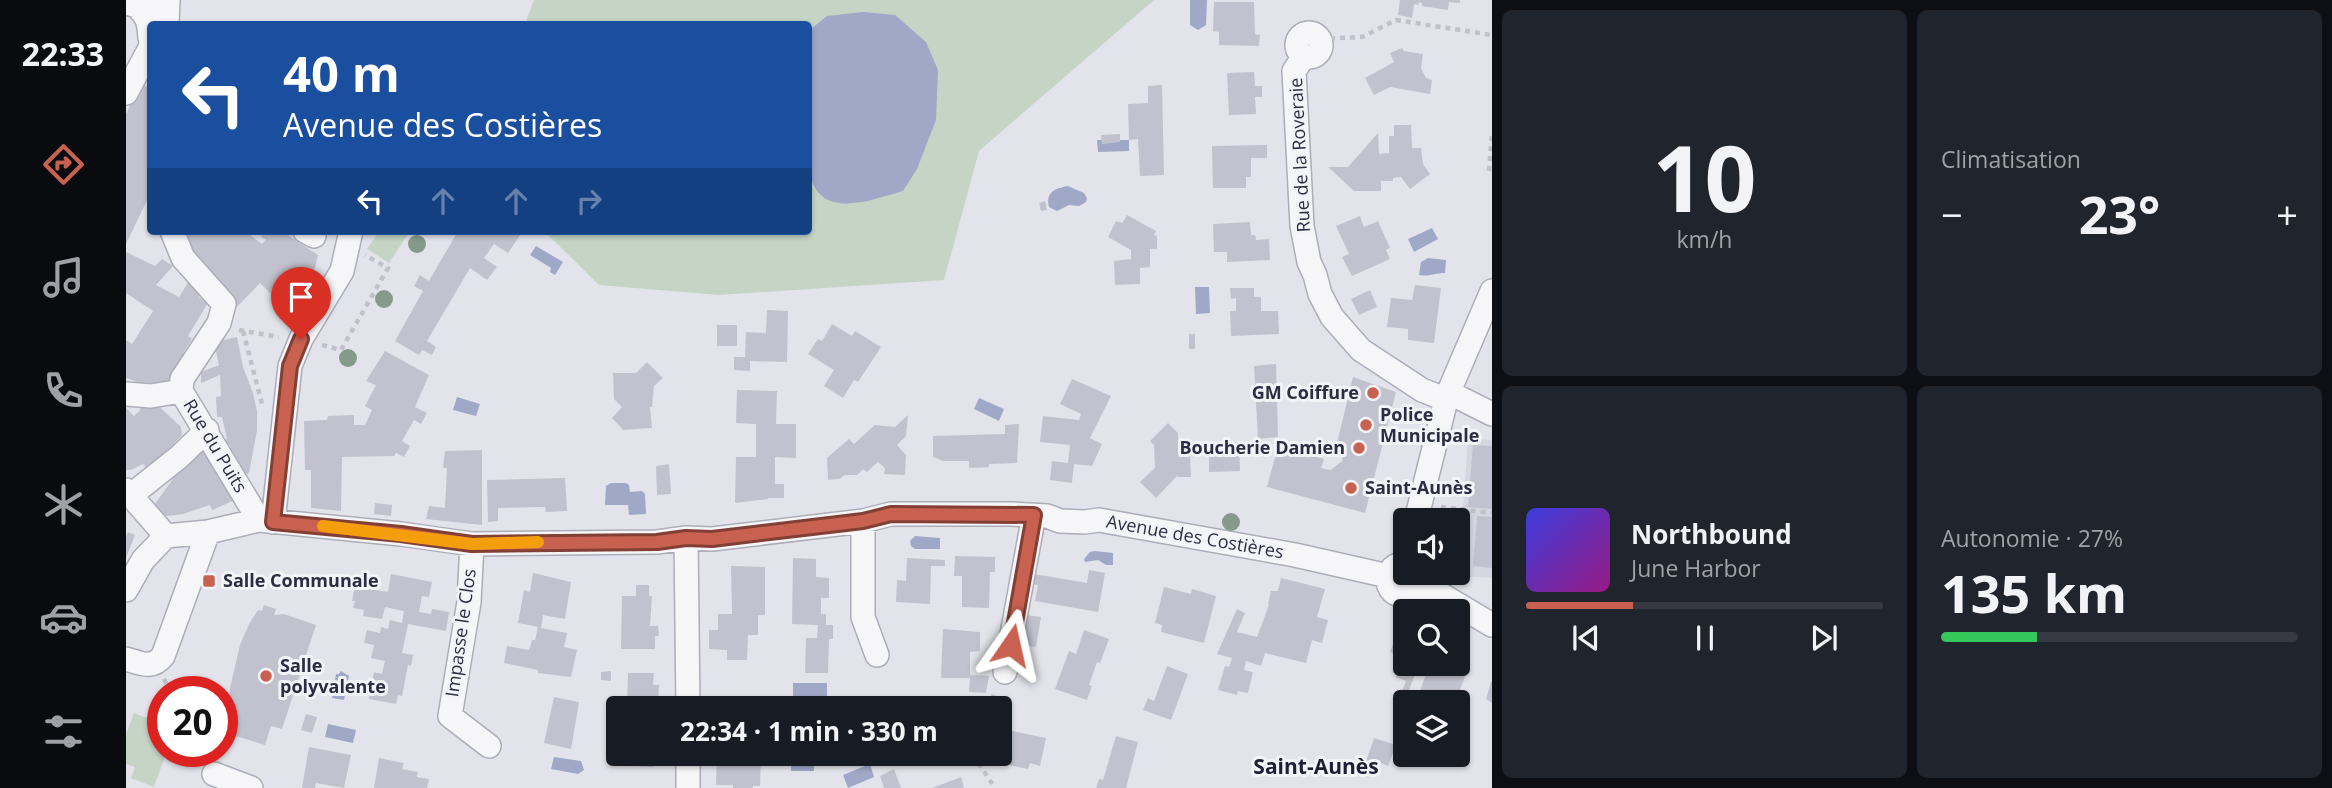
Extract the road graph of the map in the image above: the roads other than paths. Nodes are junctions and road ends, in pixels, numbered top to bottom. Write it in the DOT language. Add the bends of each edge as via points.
graph roads {
  1 [pos="161,0"];
  2 [pos="168,0"];
  3 [pos="131,4"];
  4 [pos="149,21"];
  5 [pos="167,21"];
  6 [pos="1320,39"];
  7 [pos="144,71"];
  8 [pos="126,93"];
  9 [pos="174,235"];
  10 [pos="350,235"];
  11 [pos="1492,291"];
  12 [pos="181,391"];
  13 [pos="126,394"];
  14 [pos="1447,396"];
  15 [pos="1492,414"];
  16 [pos="207,430"];
  17 [pos="128,493"];
  18 [pos="1418,508"];
  19 [pos="1034,515"];
  20 [pos="266,521"];
  21 [pos="863,521"];
  22 [pos="208,532"];
  23 [pos="166,536"];
  24 [pos="686,538"];
  25 [pos="472,544"];
  26 [pos="1393,569"];
  27 [pos="1393,580"];
  28 [pos="1417,585"];
  29 [pos="1428,585"];
  30 [pos="126,590"];
  31 [pos="1492,625"];
  32 [pos="877,655"];
  33 [pos="126,659"];
  34 [pos="1006,672"];
  35 [pos="688,696"];
  36 [pos="489,746"];
  37 [pos="688,766"];
  38 [pos="214,774"];
  39 [pos="251,788"];
  40 [pos="688,788"];
  1 -- 3 [label="street" via="150,6"];
  2 -- 5 [label="street"];
  3 -- 4 [label="street"];
  6 -- 14 [label="street, Rue de la Roveraie" via="1318,53 1304,56 1294,71 1302,226 1320,294 1332,317 1361,350 1422,390"];
  7 -- 8 [label="street"];
  9 -- 12 [label="street, Rue du Puits" via="183,258 223,304 219,323 182,379"];
  10 -- 20 [label="street" via="342,271 290,366"];
  11 -- 14 [label="street"];
  12 -- 13 [label="street"];
  12 -- 16 [label="street, Rue du Puits"];
  14 -- 15 [label="street, Rue de la Roveraie"];
  14 -- 18 [label="street"];
  16 -- 17 [label="street" via="179,457"];
  16 -- 20 [label="street, Rue du Puits"];
  17 -- 23 [label="street"];
  19 -- 21 [label="street, Avenue des Costières" via="891,514"];
  19 -- 26 [label="street, Avenue des Costières" via="1060,521 1100,520"];
  19 -- 34 [label="street"];
  20 -- 22 [label="street, Avenue des Costières"];
  20 -- 25 [label="street, Avenue des Costières"];
  21 -- 24 [label="street, Avenue des Costières"];
  21 -- 32 [label="street" via="863,617"];
  22 -- 23 [label="street, Avenue des Costières"];
  22 -- 33 [label="street" via="163,656 150,666"];
  23 -- 30 [label="street" via="143,560"];
  24 -- 25 [label="street, Avenue des Costières"];
  24 -- 35 [label="street"];
  25 -- 36 [label="street, Impasse le Clos" via="469,602 450,716"];
  27 -- 28 [label="street" via="1390,588 1398,595 1413,594"];
  29 -- 31 [label="street"];
  37 -- 40 [label="street"];
  38 -- 39 [label="street"];
}
